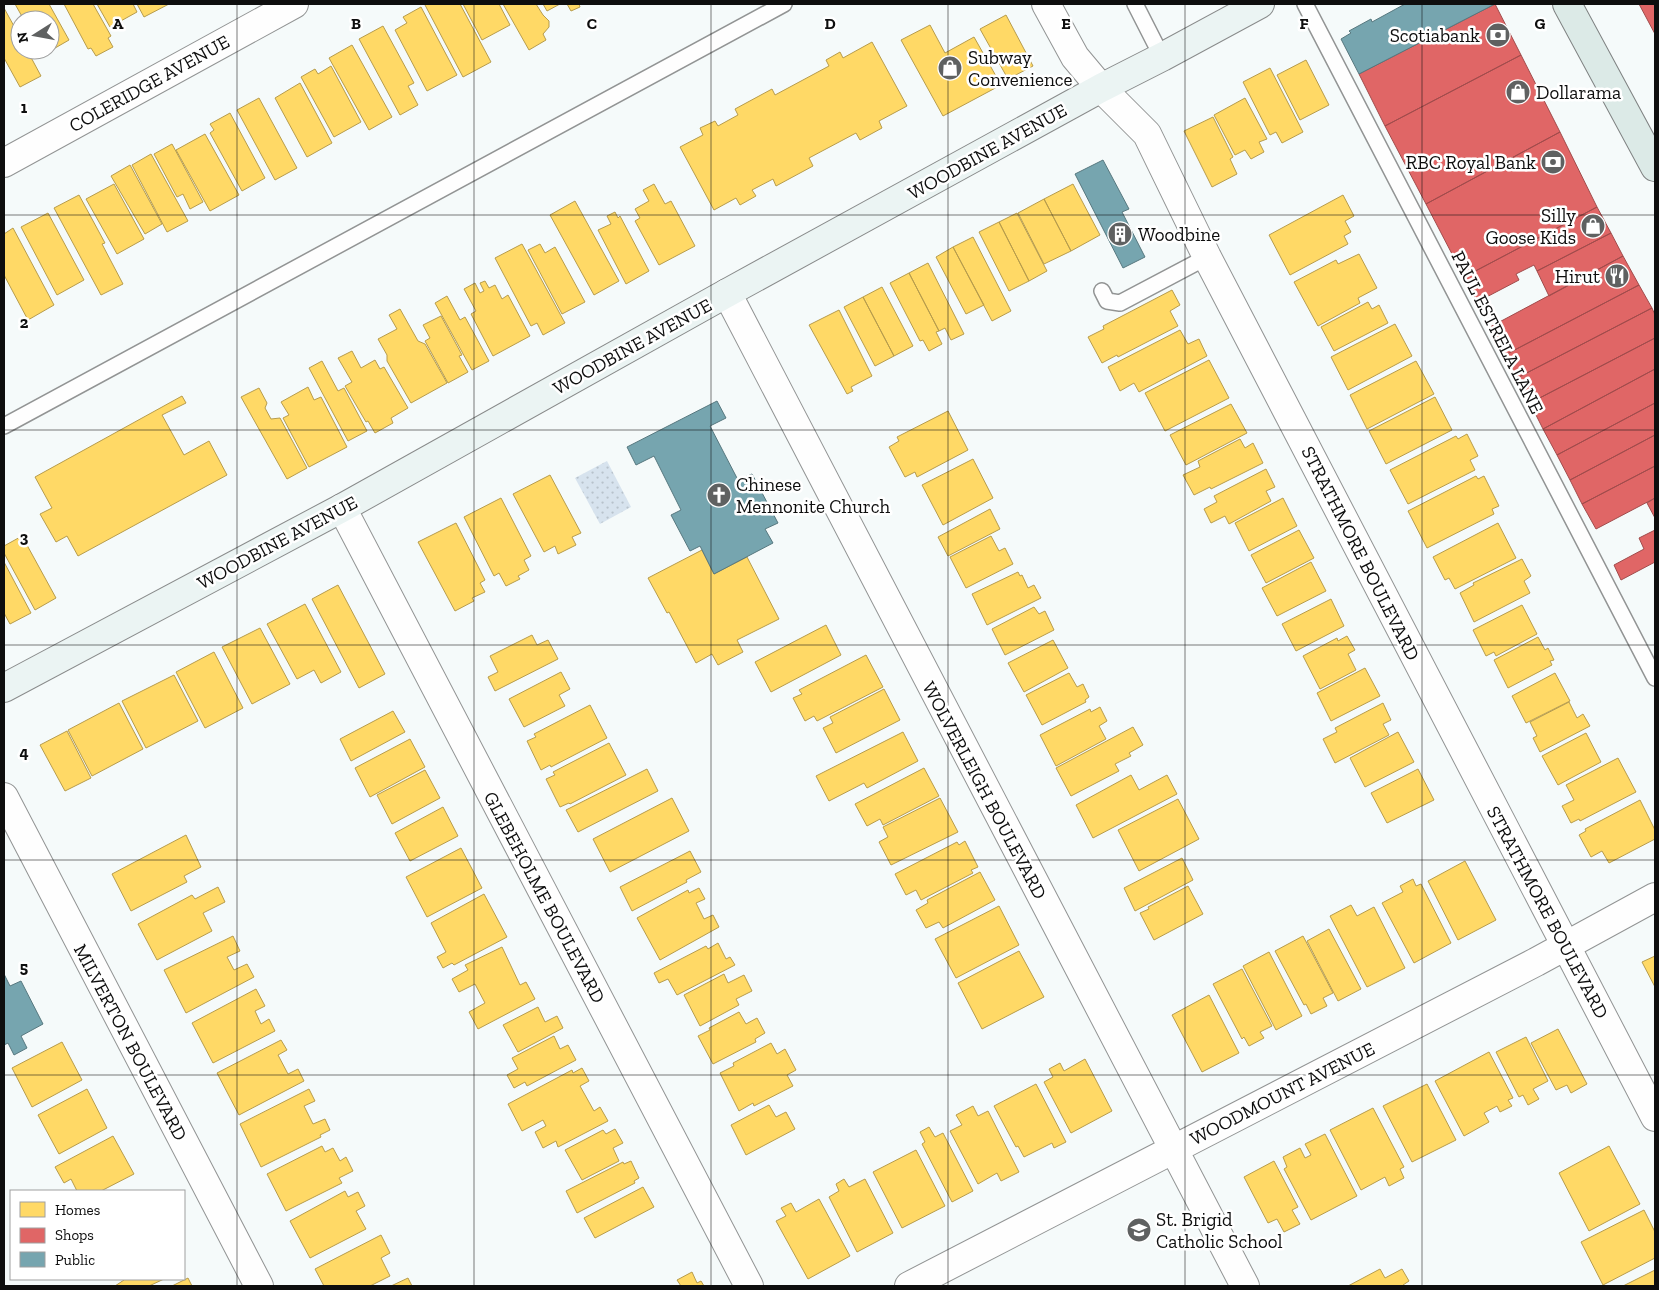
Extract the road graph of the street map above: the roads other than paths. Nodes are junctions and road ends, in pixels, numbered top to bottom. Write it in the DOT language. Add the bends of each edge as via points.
graph roads {
  1 [pos="294,4"];
  2 [pos="784,4"];
  3 [pos="1046,4"];
  4 [pos="1135,4"];
  5 [pos="1260,4"];
  6 [pos="1305,4"];
  7 [pos="1567,4"];
  8 [pos="1162,57"];
  9 [pos="1101,88"];
  10 [pos="4,163"];
  11 [pos="1655,167"];
  12 [pos="1207,257"];
  13 [pos="1102,291"];
  14 [pos="727,293"];
  15 [pos="4,426"];
  16 [pos="342,508"];
  17 [pos="1655,678"];
  18 [pos="4,688"];
  19 [pos="4,797"];
  20 [pos="1655,897"];
  21 [pos="1566,946"];
  22 [pos="1655,1116"];
  23 [pos="1172,1149"];
  24 [pos="259,1286"];
  25 [pos="749,1286"];
  26 [pos="909,1286"];
  27 [pos="1245,1286"];
  1 -- 10 [label="street, COLERIDGE AVENUE"];
  2 -- 15 [label="lane"];
  3 -- 9 [label="street, STRATHMORE BOULEVARD" via="1075,57"];
  4 -- 8 [label="lane"];
  5 -- 8 [label="main road, WOODBINE AVENUE"];
  6 -- 17 [label="lane, PAUL ESTRELA LANE"];
  7 -- 11 [label="main road"];
  8 -- 9 [label="main road, WOODBINE AVENUE"];
  9 -- 12 [label="street, STRATHMORE BOULEVARD" via="1147,134"];
  9 -- 14 [label="main road, WOODBINE AVENUE"];
  12 -- 13 [label="lane" via="1120,303 1107,301"];
  12 -- 21 [label="street, STRATHMORE BOULEVARD"];
  14 -- 16 [label="main road, WOODBINE AVENUE"];
  14 -- 23 [label="street, WOLVERLEIGH BOULEVARD"];
  16 -- 18 [label="main road, WOODBINE AVENUE"];
  16 -- 25 [label="street, GLEBEHOLME BOULEVARD"];
  19 -- 24 [label="street, MILVERTON BOULEVARD"];
  20 -- 21 [label="street, WOODMOUNT AVENUE"];
  21 -- 22 [label="street, STRATHMORE BOULEVARD"];
  21 -- 23 [label="street, WOODMOUNT AVENUE"];
  23 -- 26 [label="street, WOODMOUNT AVENUE"];
  23 -- 27 [label="street, WOLVERLEIGH BOULEVARD"];
}
